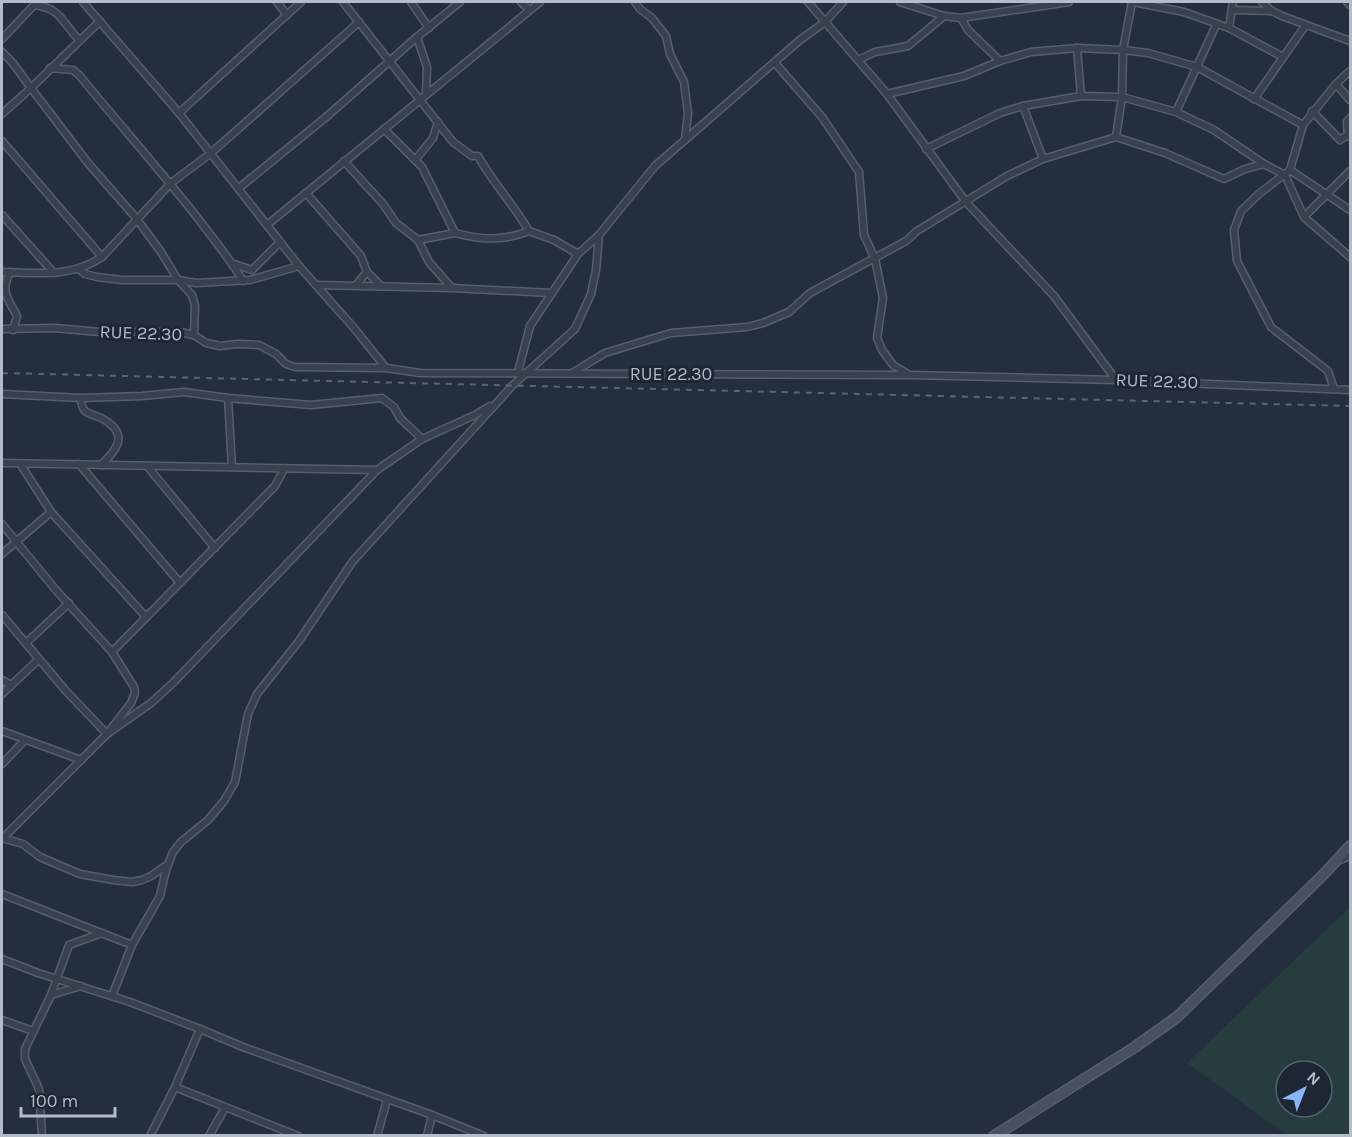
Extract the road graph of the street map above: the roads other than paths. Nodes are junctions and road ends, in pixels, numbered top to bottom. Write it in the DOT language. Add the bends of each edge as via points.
graph roads {
  1 [pos="83,2"];
  2 [pos="277,2"];
  3 [pos="301,2"];
  4 [pos="343,2"];
  5 [pos="411,2"];
  6 [pos="460,2"];
  7 [pos="521,2"];
  8 [pos="540,2"];
  9 [pos="635,2"];
  10 [pos="808,2"];
  11 [pos="843,2"];
  12 [pos="900,2"];
  13 [pos="1069,2"];
  14 [pos="1132,2"];
  15 [pos="1233,2"];
  16 [pos="1262,2"];
  17 [pos="1347,2"];
  18 [pos="36,3"];
  19 [pos="1350,5"];
  20 [pos="529,10"];
  21 [pos="1232,10"];
  22 [pos="1272,11"];
  23 [pos="287,15"];
  24 [pos="944,15"];
  25 [pos="961,18"];
  26 [pos="100,21"];
  27 [pos="359,22"];
  28 [pos="825,22"];
  29 [pos="1216,25"];
  30 [pos="1305,26"];
  31 [pos="429,28"];
  32 [pos="1229,28"];
  33 [pos="417,37"];
  34 [pos="2,39"];
  35 [pos="79,39"];
  36 [pos="1350,41"];
  37 [pos="1077,48"];
  38 [pos="1123,50"];
  39 [pos="2,52"];
  40 [pos="1283,57"];
  41 [pos="858,60"];
  42 [pos="388,61"];
  43 [pos="1000,61"];
  44 [pos="775,63"];
  45 [pos="1197,67"];
  46 [pos="49,68"];
  47 [pos="1350,71"];
  48 [pos="1336,84"];
  49 [pos="31,88"];
  50 [pos="426,94"];
  51 [pos="887,94"];
  52 [pos="1081,96"];
  53 [pos="1122,97"];
  54 [pos="420,99"];
  55 [pos="1254,99"];
  56 [pos="1350,100"];
  57 [pos="1023,106"];
  58 [pos="1312,111"];
  59 [pos="1176,112"];
  60 [pos="179,113"];
  61 [pos="2,114"];
  62 [pos="1350,118"];
  63 [pos="438,122"];
  64 [pos="1303,126"];
  65 [pos="384,129"];
  66 [pos="1349,136"];
  67 [pos="1116,137"];
  68 [pos="2,141"];
  69 [pos="685,141"];
  70 [pos="926,149"];
  71 [pos="211,153"];
  72 [pos="416,159"];
  73 [pos="1043,159"];
  74 [pos="344,161"];
  75 [pos="1264,164"];
  76 [pos="1350,171"];
  77 [pos="1288,172"];
  78 [pos="171,183"];
  79 [pos="239,188"];
  80 [pos="306,194"];
  81 [pos="1328,195"];
  82 [pos="966,202"];
  83 [pos="1350,210"];
  84 [pos="2,214"];
  85 [pos="1304,217"];
  86 [pos="136,218"];
  87 [pos="267,225"];
  88 [pos="529,231"];
  89 [pos="455,233"];
  90 [pos="599,235"];
  91 [pos="418,240"];
  92 [pos="280,242"];
  93 [pos="578,254"];
  94 [pos="102,257"];
  95 [pos="1350,257"];
  96 [pos="875,258"];
  97 [pos="233,264"];
  98 [pos="299,266"];
  99 [pos="79,269"];
  100 [pos="2,272"];
  101 [pos="10,272"];
  102 [pos="367,272"];
  103 [pos="54,273"];
  104 [pos="178,280"];
  105 [pos="243,281"];
  106 [pos="316,285"];
  107 [pos="356,286"];
  108 [pos="382,286"];
  109 [pos="452,288"];
  110 [pos="552,293"];
  111 [pos="2,329"];
  112 [pos="13,330"];
  113 [pos="194,335"];
  114 [pos="386,368"];
  115 [pos="518,372"];
  116 [pos="527,372"];
  117 [pos="572,373"];
  118 [pos="910,375"];
  119 [pos="1116,380"];
  120 [pos="1334,389"];
  121 [pos="1350,390"];
  122 [pos="2,394"];
  123 [pos="81,398"];
  124 [pos="228,398"];
  125 [pos="496,403"];
  126 [pos="422,439"];
  127 [pos="2,463"];
  128 [pos="79,464"];
  129 [pos="21,465"];
  130 [pos="101,465"];
  131 [pos="147,466"];
  132 [pos="232,467"];
  133 [pos="284,469"];
  134 [pos="376,470"];
  135 [pos="51,512"];
  136 [pos="2,524"];
  137 [pos="15,542"];
  138 [pos="215,548"];
  139 [pos="2,554"];
  140 [pos="180,583"];
  141 [pos="69,603"];
  142 [pos="2,616"];
  143 [pos="146,617"];
  144 [pos="26,643"];
  145 [pos="112,652"];
  146 [pos="39,659"];
  147 [pos="2,680"];
  148 [pos="11,685"];
  149 [pos="2,694"];
  150 [pos="2,731"];
  151 [pos="107,734"];
  152 [pos="25,740"];
  153 [pos="81,760"];
  154 [pos="2,764"];
  155 [pos="2,838"];
  156 [pos="1350,846"];
  157 [pos="1350,856"];
  158 [pos="1335,862"];
  159 [pos="168,864"];
  160 [pos="2,894"];
  161 [pos="102,933"];
  162 [pos="132,945"];
  163 [pos="2,959"];
  164 [pos="57,978"];
  165 [pos="81,986"];
  166 [pos="51,995"];
  167 [pos="112,996"];
  168 [pos="2,1020"];
  169 [pos="200,1029"];
  170 [pos="33,1031"];
  171 [pos="175,1087"];
  172 [pos="387,1100"];
  173 [pos="225,1108"];
  174 [pos="432,1115"];
  175 [pos="1001,1134"];
  176 [pos="42,1136"];
  177 [pos="150,1136"];
  178 [pos="209,1136"];
  179 [pos="298,1136"];
  180 [pos="377,1136"];
  181 [pos="427,1136"];
  182 [pos="484,1136"];
  1 -- 26 [label="street"];
  2 -- 23 [label="street"];
  3 -- 23 [label="street"];
  4 -- 27 [label="street"];
  5 -- 31 [label="street"];
  6 -- 31 [label="street"];
  7 -- 20 [label="street"];
  8 -- 20 [label="street"];
  9 -- 69 [label="street" via="666,36 684,82 688,113"];
  10 -- 28 [label="street"];
  11 -- 28 [label="street"];
  12 -- 24 [label="street"];
  13 -- 25 [label="street"];
  14 -- 29 [label="street" via="1184,12"];
  14 -- 38 [label="street"];
  15 -- 21 [label="street"];
  16 -- 22 [label="street"];
  17 -- 19 [label="street"];
  18 -- 34 [label="street"];
  18 -- 35 [label="street" via="57,12"];
  20 -- 50 [label="street"];
  21 -- 22 [label="street"];
  21 -- 32 [label="street"];
  22 -- 30 [label="street"];
  23 -- 60 [label="street"];
  24 -- 25 [label="street"];
  24 -- 41 [label="street" via="908,46 875,52"];
  25 -- 43 [label="street"];
  26 -- 35 [label="street"];
  26 -- 60 [label="street"];
  27 -- 42 [label="street"];
  27 -- 71 [label="street"];
  28 -- 41 [label="street"];
  28 -- 44 [label="street"];
  29 -- 32 [label="street"];
  29 -- 45 [label="street"];
  30 -- 36 [label="street"];
  30 -- 40 [label="street"];
  31 -- 33 [label="street"];
  32 -- 40 [label="street"];
  33 -- 42 [label="street"];
  33 -- 50 [label="street" via="427,67"];
  35 -- 46 [label="street"];
  37 -- 38 [label="street"];
  37 -- 43 [label="street" via="1031,52"];
  37 -- 52 [label="street"];
  38 -- 45 [label="street"];
  38 -- 53 [label="street"];
  39 -- 49 [label="street"];
  40 -- 55 [label="street"];
  41 -- 51 [label="street"];
  42 -- 54 [label="street"];
  42 -- 79 [label="street"];
  43 -- 51 [label="street" via="964,76"];
  44 -- 69 [label="street"];
  44 -- 96 [label="street" via="822,117 859,172 864,235"];
  45 -- 55 [label="street"];
  45 -- 59 [label="street"];
  46 -- 49 [label="street"];
  46 -- 78 [label="street" via="73,70 79,75"];
  47 -- 48 [label="street"];
  48 -- 56 [label="street"];
  48 -- 58 [label="street"];
  49 -- 61 [label="street"];
  49 -- 86 [label="street"];
  50 -- 54 [label="street"];
  51 -- 70 [label="street"];
  52 -- 53 [label="street"];
  52 -- 57 [label="street"];
  53 -- 59 [label="street"];
  53 -- 67 [label="street"];
  54 -- 63 [label="street"];
  54 -- 65 [label="street"];
  55 -- 64 [label="street"];
  57 -- 70 [label="street"];
  57 -- 73 [label="street"];
  58 -- 64 [label="street"];
  58 -- 66 [label="street" via="1341,140"];
  59 -- 75 [label="street" via="1214,130"];
  60 -- 71 [label="street"];
  62 -- 66 [label="street"];
  63 -- 72 [label="street" via="434,138"];
  63 -- 88 [label="street" via="453,142 478,156"];
  64 -- 77 [label="street"];
  65 -- 72 [label="street"];
  65 -- 74 [label="street"];
  67 -- 73 [label="street"];
  67 -- 75 [label="street" via="1224,179"];
  68 -- 94 [label="street"];
  69 -- 90 [label="street" via="655,166"];
  70 -- 82 [label="street"];
  71 -- 78 [label="street"];
  71 -- 79 [label="street"];
  72 -- 89 [label="street"];
  73 -- 82 [label="street"];
  74 -- 80 [label="street"];
  74 -- 91 [label="street" via="396,223"];
  75 -- 77 [label="street"];
  76 -- 81 [label="street"];
  77 -- 81 [label="street"];
  77 -- 85 [label="street"];
  77 -- 120 [label="street" via="1242,211 1234,230 1237,261 1271,327 1328,371"];
  78 -- 86 [label="street"];
  78 -- 97 [label="street"];
  79 -- 87 [label="street"];
  80 -- 87 [label="street"];
  80 -- 102 [label="street" via="361,256"];
  81 -- 83 [label="street"];
  81 -- 85 [label="street"];
  82 -- 96 [label="street"];
  82 -- 119 [label="street" via="1054,296"];
  84 -- 103 [label="street"];
  85 -- 95 [label="street"];
  86 -- 94 [label="street"];
  86 -- 104 [label="street"];
  87 -- 92 [label="street"];
  88 -- 89 [label="street" via="495,240"];
  88 -- 93 [label="street"];
  89 -- 91 [label="street"];
  90 -- 93 [label="street"];
  90 -- 116 [label="street" via="591,294 575,329"];
  91 -- 109 [label="street" via="429,262"];
  92 -- 97 [label="street" via="252,270"];
  92 -- 98 [label="street"];
  93 -- 110 [label="street"];
  94 -- 99 [label="street"];
  96 -- 117 [label="street" via="810,293 789,312 763,323 671,333 605,353"];
  96 -- 118 [label="street" via="883,298 878,338 893,365"];
  97 -- 105 [label="street"];
  98 -- 105 [label="street"];
  98 -- 106 [label="street"];
  99 -- 103 [label="street"];
  99 -- 104 [label="street" via="85,274 114,279"];
  100 -- 101 [label="street"];
  101 -- 103 [label="street"];
  101 -- 112 [label="street" via="4,288 17,316"];
  102 -- 107 [label="street"];
  102 -- 108 [label="street"];
  104 -- 105 [label="street" via="196,284"];
  104 -- 113 [label="street" via="192,295"];
  106 -- 107 [label="street"];
  106 -- 114 [label="street"];
  107 -- 108 [label="street"];
  108 -- 109 [label="street"];
  109 -- 110 [label="street"];
  110 -- 115 [label="street" via="530,326"];
  111 -- 112 [label="street, RUE 22.30"];
  112 -- 113 [label="street, RUE 22.30" via="54,328"];
  113 -- 114 [label="street, RUE 22.30" via="220,346 259,345 295,367"];
  114 -- 115 [label="street, RUE 22.30" via="420,373"];
  115 -- 116 [label="street, RUE 22.30"];
  116 -- 117 [label="street, RUE 22.30"];
  116 -- 125 [label="street"];
  117 -- 118 [label="street, RUE 22.30"];
  118 -- 119 [label="street, RUE 22.30"];
  119 -- 120 [label="street, RUE 22.30"];
  120 -- 121 [label="street, RUE 22.30"];
  122 -- 123 [label="street"];
  123 -- 124 [label="street" via="184,392"];
  123 -- 130 [label="street" via="85,411 107,421 119,441"];
  124 -- 126 [label="street" via="311,405 382,398"];
  124 -- 132 [label="street"];
  125 -- 126 [label="street"];
  125 -- 159 [label="street" via="353,561 300,641 257,694 248,714 235,782 208,820 176,847"];
  126 -- 134 [label="street"];
  127 -- 129 [label="street"];
  128 -- 129 [label="street"];
  128 -- 130 [label="street"];
  128 -- 140 [label="street"];
  129 -- 135 [label="street"];
  130 -- 131 [label="street"];
  131 -- 132 [label="street"];
  131 -- 138 [label="street"];
  132 -- 133 [label="street"];
  133 -- 134 [label="street"];
  133 -- 138 [label="street" via="275,486"];
  134 -- 151 [label="street" via="174,682"];
  135 -- 137 [label="street"];
  135 -- 143 [label="street"];
  136 -- 137 [label="street"];
  137 -- 139 [label="street"];
  137 -- 141 [label="street"];
  138 -- 140 [label="street"];
  140 -- 143 [label="street"];
  141 -- 144 [label="street"];
  141 -- 145 [label="street"];
  142 -- 144 [label="street"];
  143 -- 145 [label="street"];
  144 -- 146 [label="street"];
  145 -- 151 [label="street" via="135,693"];
  146 -- 148 [label="street"];
  146 -- 151 [label="street"];
  147 -- 148 [label="street"];
  148 -- 149 [label="street"];
  150 -- 152 [label="street"];
  151 -- 153 [label="street"];
  152 -- 153 [label="street"];
  152 -- 154 [label="street"];
  153 -- 155 [label="street"];
  155 -- 159 [label="street" via="23,844 43,859 80,874 113,880 142,880"];
  156 -- 158 [label="street"];
  157 -- 158 [label="street"];
  158 -- 175 [label="street" via="1177,1017"];
  159 -- 162 [label="street" via="160,896"];
  160 -- 161 [label="street"];
  161 -- 162 [label="street"];
  161 -- 164 [label="street" via="69,945"];
  162 -- 167 [label="street"];
  163 -- 164 [label="street"];
  164 -- 165 [label="street"];
  164 -- 166 [label="street"];
  165 -- 166 [label="street"];
  165 -- 167 [label="street"];
  166 -- 170 [label="street"];
  167 -- 169 [label="street"];
  168 -- 170 [label="street"];
  169 -- 171 [label="street"];
  169 -- 172 [label="street"];
  170 -- 176 [label="street" via="25,1059 39,1089"];
  171 -- 173 [label="street"];
  171 -- 177 [label="street"];
  172 -- 174 [label="street"];
  172 -- 180 [label="street"];
  173 -- 178 [label="street"];
  173 -- 179 [label="street"];
  174 -- 181 [label="street"];
  174 -- 182 [label="street"];
}
